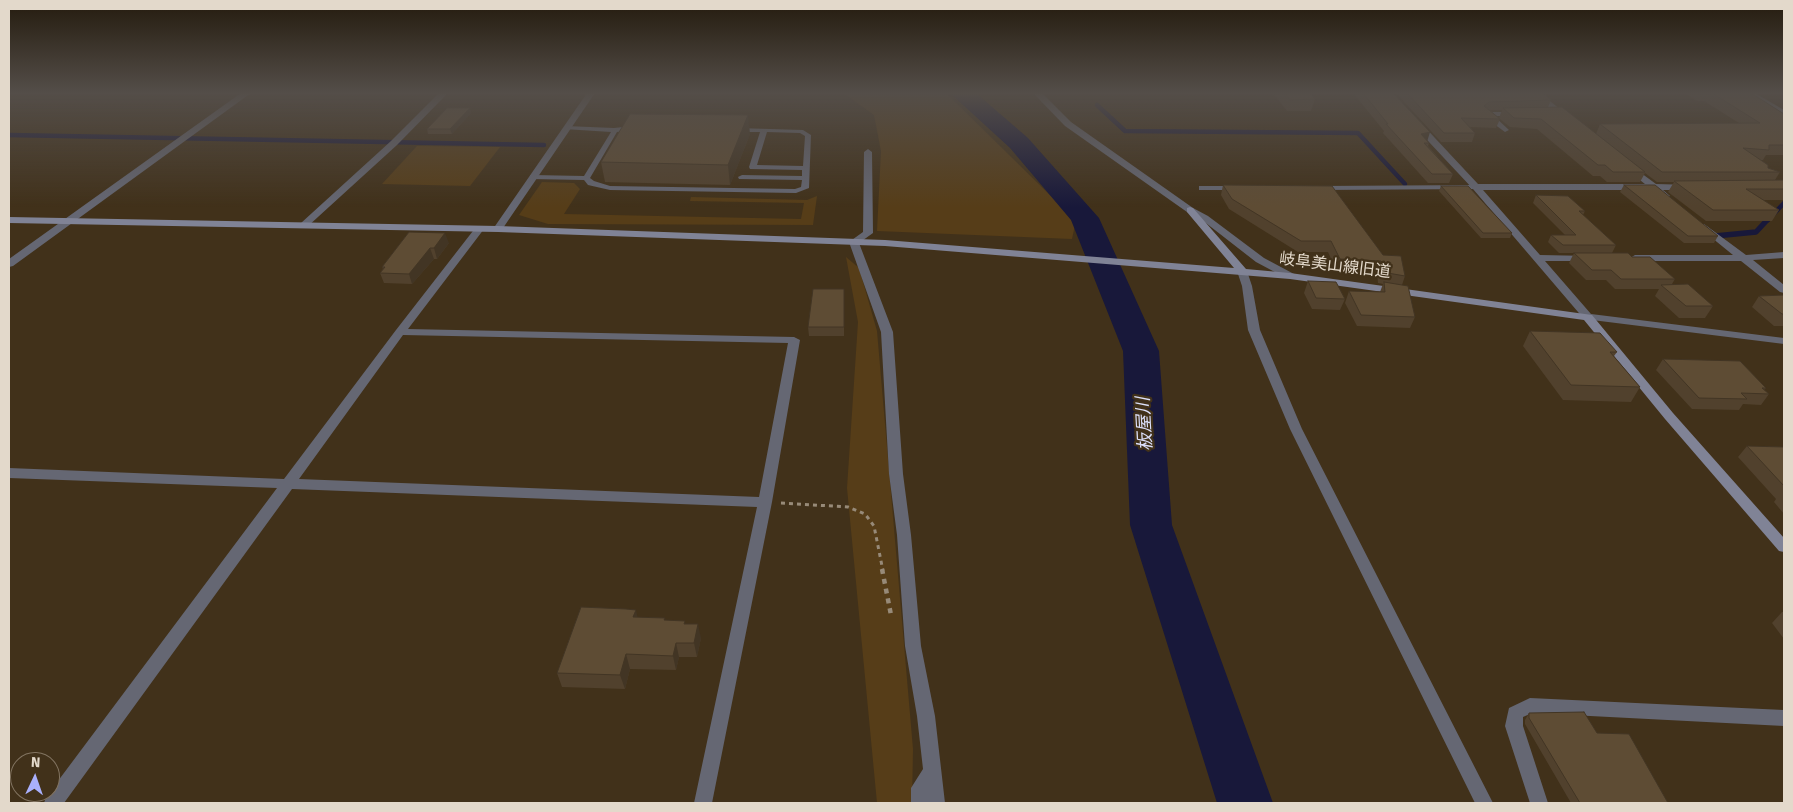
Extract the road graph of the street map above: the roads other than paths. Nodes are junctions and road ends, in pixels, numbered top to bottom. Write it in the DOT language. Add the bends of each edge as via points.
graph roads {
  1 [pos="764,130"];
  2 [pos="194,131"];
  3 [pos="406,131"];
  4 [pos="564,131"];
  5 [pos="613,131"];
  6 [pos="797,131"];
  7 [pos="1078,131"];
  8 [pos="1424,131"];
  9 [pos="868,152"];
  10 [pos="1623,162"];
  11 [pos="806,168"];
  12 [pos="533,177"];
  13 [pos="742,177"];
  14 [pos="586,178"];
  15 [pos="805,178"];
  16 [pos="1476,187"];
  17 [pos="1654,187"];
  18 [pos="1704,187"];
  19 [pos="1202,188"];
  20 [pos="1242,188"];
  21 [pos="1311,188"];
  22 [pos="1676,206"];
  23 [pos="1190,210"];
  24 [pos="1692,218"];
  25 [pos="9,220"];
  26 [pos="68,222"];
  27 [pos="304,225"];
  28 [pos="479,229"];
  29 [pos="498,229"];
  30 [pos="854,242"];
  31 [pos="1784,255"];
  32 [pos="1537,258"];
  33 [pos="1596,258"];
  34 [pos="1625,258"];
  35 [pos="1743,258"];
  36 [pos="9,264"];
  37 [pos="1242,271"];
  38 [pos="1290,276"];
  39 [pos="1784,290"];
  40 [pos="1588,316"];
  41 [pos="400,332"];
  42 [pos="1784,341"];
  43 [pos="9,473"];
  44 [pos="290,482"];
  45 [pos="765,502"];
  46 [pos="1784,547"];
  47 [pos="1784,718"];
  48 [pos="931,773"];
  49 [pos="53,803"];
  50 [pos="703,803"];
  51 [pos="920,803"];
  52 [pos="936,803"];
  53 [pos="1486,803"];
  54 [pos="1539,803"];
  1 -- 11 [label="lane" via="754,167"];
  2 -- 26 [label="street"];
  3 -- 27 [label="street"];
  4 -- 12 [label="street"];
  5 -- 14 [label="lane"];
  6 -- 11 [label="lane" via="808,135"];
  7 -- 23 [label="street"];
  8 -- 16 [label="street"];
  9 -- 30 [label="street" via="868,233"];
  10 -- 17 [label="street"];
  11 -- 15 [label="lane"];
  12 -- 14 [label="lane"];
  12 -- 29 [label="street"];
  13 -- 15 [label="lane"];
  14 -- 15 [label="lane" via="591,183 610,188 796,191 806,188"];
  16 -- 17 [label="street"];
  16 -- 21 [label="lane"];
  16 -- 32 [label="street"];
  17 -- 18 [label="street"];
  17 -- 22 [label="street"];
  19 -- 20 [label="lane"];
  23 -- 37 [label="street"];
  23 -- 38 [label="street" via="1260,260"];
  24 -- 35 [label="street"];
  25 -- 26 [label="street, 岐阜美山線旧道"];
  26 -- 27 [label="street, 岐阜美山線旧道"];
  26 -- 36 [label="street"];
  27 -- 28 [label="street, 岐阜美山線旧道"];
  28 -- 29 [label="street, 岐阜美山線旧道"];
  28 -- 41 [label="street"];
  29 -- 30 [label="street, 岐阜美山線旧道"];
  30 -- 37 [label="street, 岐阜美山線旧道"];
  30 -- 48 [label="street" via="887,332 896,474 913,646 926,716"];
  31 -- 35 [label="street"];
  32 -- 33 [label="street"];
  32 -- 40 [label="street"];
  34 -- 35 [label="street"];
  35 -- 39 [label="street"];
  37 -- 38 [label="street, 岐阜美山線旧道"];
  37 -- 53 [label="street" via="1254,330 1296,429"];
  38 -- 40 [label="street, 岐阜美山線旧道"];
  40 -- 42 [label="street, 岐阜美山線旧道"];
  40 -- 46 [label="street" via="1669,416"];
  41 -- 44 [label="street"];
  41 -- 45 [label="street" via="794,340"];
  43 -- 44 [label="street"];
  44 -- 45 [label="street"];
  44 -- 49 [label="street"];
  45 -- 50 [label="street"];
  47 -- 54 [label="street" via="1530,705 1515,713 1514,726"];
  48 -- 51 [label="street" via="920,788"];
  48 -- 52 [label="street"];
}
